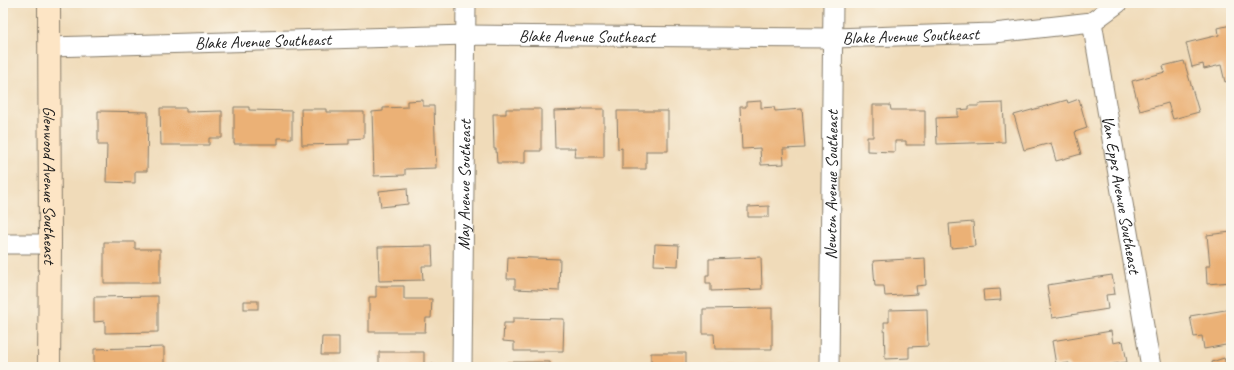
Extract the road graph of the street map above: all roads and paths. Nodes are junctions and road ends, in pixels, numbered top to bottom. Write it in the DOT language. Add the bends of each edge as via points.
graph roads {
  1 [pos="49,3"];
  2 [pos="466,3"];
  3 [pos="832,3"];
  4 [pos="1118,3"];
  5 [pos="1092,22"];
  6 [pos="467,35"];
  7 [pos="833,38"];
  8 [pos="50,47"];
  9 [pos="3,244"];
  10 [pos="50,244"];
  11 [pos="49,367"];
  12 [pos="462,367"];
  13 [pos="829,367"];
  14 [pos="1151,367"];
  1 -- 8 [label="main road, Glenwood Avenue Southeast"];
  2 -- 6 [label="street, May Avenue Southeast"];
  3 -- 7 [label="street, Newton Avenue Southeast"];
  4 -- 5 [label="street, Blake Avenue Southeast"];
  5 -- 7 [label="street, Blake Avenue Southeast" via="994,33"];
  5 -- 14 [label="street, Van Epps Avenue Southeast"];
  6 -- 7 [label="street, Blake Avenue Southeast"];
  6 -- 8 [label="street, Blake Avenue Southeast"];
  6 -- 12 [label="street, May Avenue Southeast"];
  7 -- 13 [label="street, Newton Avenue Southeast"];
  8 -- 10 [label="main road, Glenwood Avenue Southeast"];
  9 -- 10 [label="street"];
  10 -- 11 [label="main road, Glenwood Avenue Southeast"];
}
